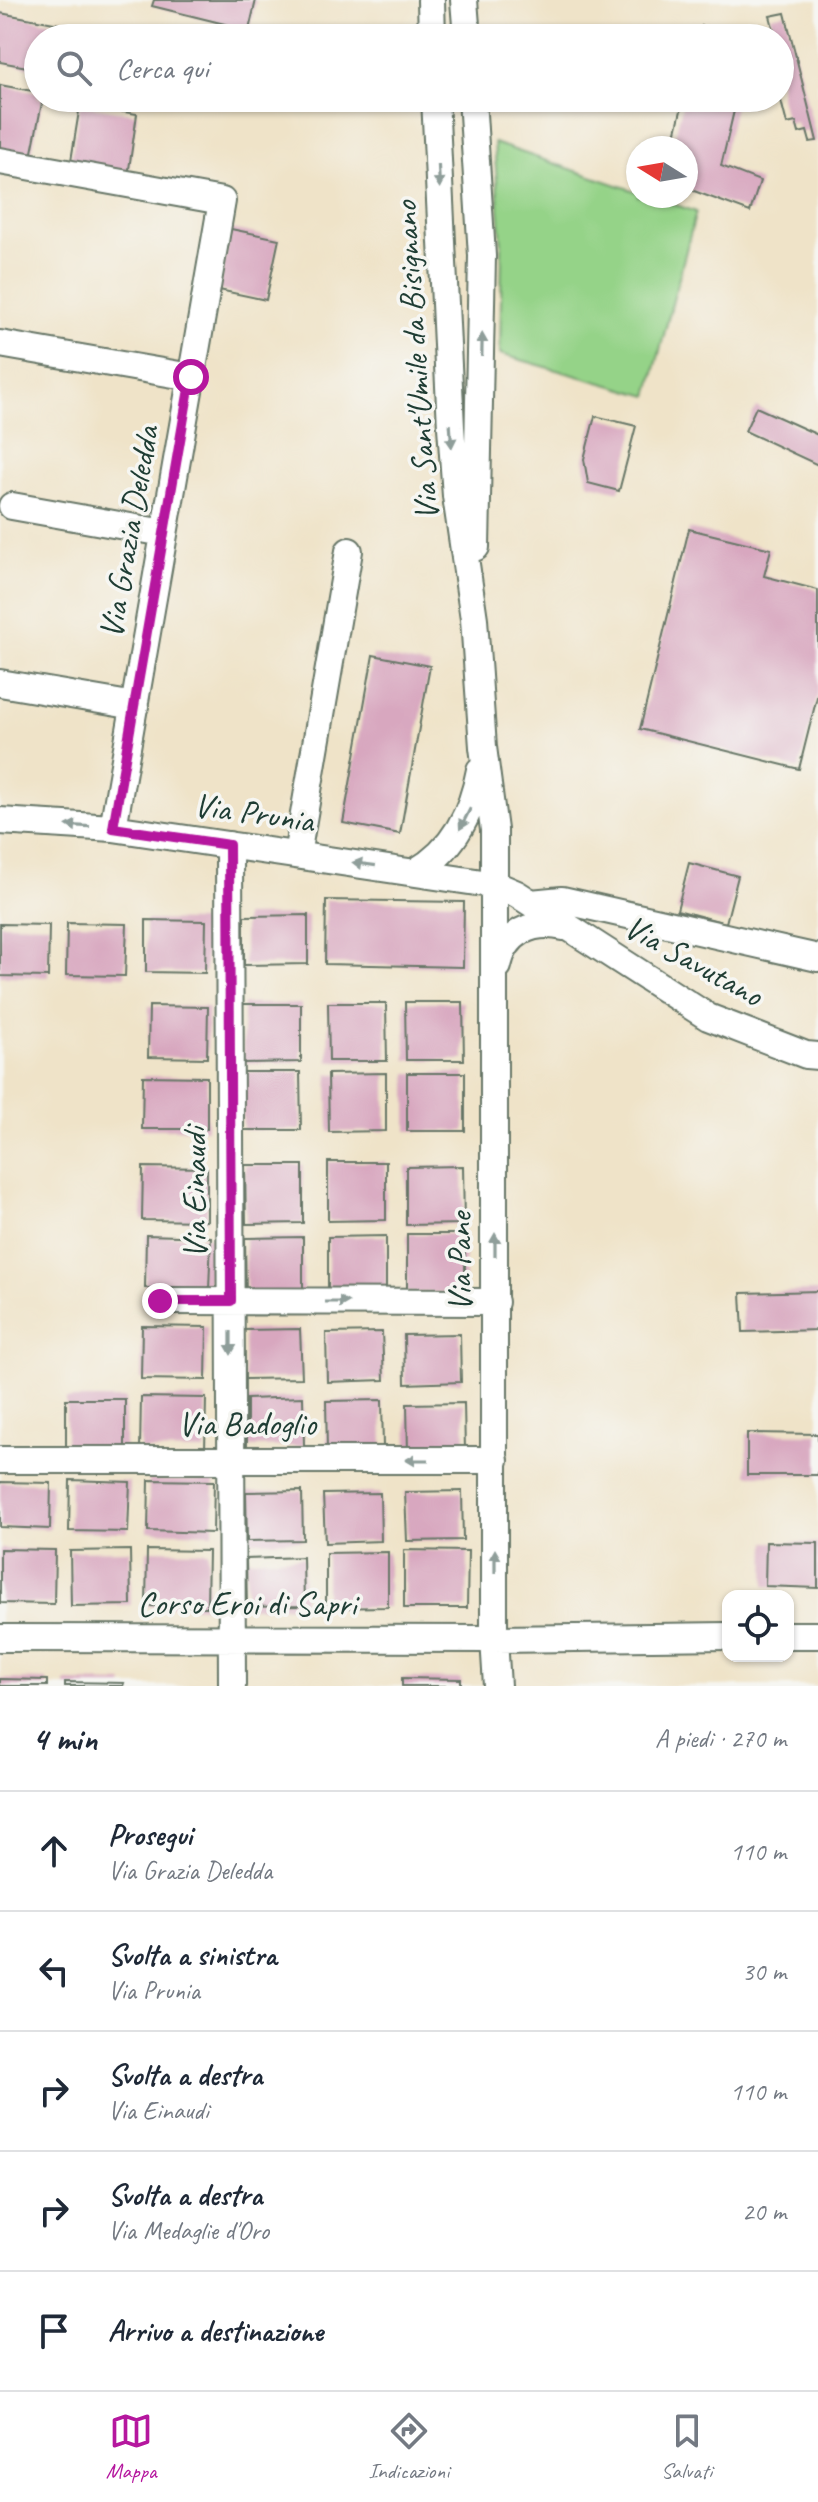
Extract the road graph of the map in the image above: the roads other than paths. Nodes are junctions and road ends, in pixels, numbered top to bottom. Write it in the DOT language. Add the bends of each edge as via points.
graph roads {
  1 [pos="431,0"];
  2 [pos="464,0"];
  3 [pos="432,24"];
  4 [pos="466,24"];
  5 [pos="436,112"];
  6 [pos="473,112"];
  7 [pos="0,161"];
  8 [pos="0,344"];
  9 [pos="191,377"];
  10 [pos="12,506"];
  11 [pos="164,533"];
  12 [pos="349,551"];
  13 [pos="474,619"];
  14 [pos="0,683"];
  15 [pos="135,706"];
  16 [pos="483,747"];
  17 [pos="0,821"];
  18 [pos="113,828"];
  19 [pos="229,845"];
  20 [pos="297,855"];
  21 [pos="415,872"];
  22 [pos="496,885"];
  23 [pos="531,903"];
  24 [pos="574,932"];
  25 [pos="818,958"];
  26 [pos="496,978"];
  27 [pos="818,1056"];
  28 [pos="160,1301"];
  29 [pos="231,1301"];
  30 [pos="495,1302"];
  31 [pos="231,1459"];
  32 [pos="0,1460"];
  33 [pos="495,1460"];
  34 [pos="794,1635"];
  35 [pos="818,1635"];
  36 [pos="722,1636"];
  37 [pos="0,1638"];
  38 [pos="232,1639"];
  39 [pos="494,1639"];
  40 [pos="232,1686"];
  41 [pos="497,1686"];
  1 -- 3 [label="street"];
  2 -- 4 [label="street"];
  5 -- 13 [label="street, Via Sant'Umile da Bisignano, one-way" via="456,496"];
  13 -- 6 [label="street, Via Sant'Umile da Bisignano, one-way" via="482,256"];
  7 -- 9 [label="street, Via Grazia Deledda" via="222,201"];
  8 -- 9 [label="street"];
  9 -- 11 [label="street, Via Grazia Deledda"];
  10 -- 11 [label="street"];
  11 -- 15 [label="street, Via Grazia Deledda"];
  12 -- 20 [label="street"];
  13 -- 16 [label="street, Via Sant'Umile da Bisignano"];
  14 -- 15 [label="street"];
  15 -- 18 [label="street, Via Grazia Deledda"];
  16 -- 21 [label="street, one-way" via="470,811 442,853"];
  16 -- 22 [label="street, Via Pane"];
  18 -- 17 [label="street, Via Prunia, one-way"];
  18 -- 19 [label="street, Via Prunia"];
  19 -- 20 [label="street, Via Prunia"];
  19 -- 29 [label="street, Via Einaudi"];
  21 -- 20 [label="street, Via Prunia, one-way"];
  21 -- 22 [label="street, Via Prunia"];
  22 -- 23 [label="street, Via Prunia"];
  22 -- 26 [label="street, Via Pane"];
  23 -- 24 [label="street, Via Savutano"];
  23 -- 25 [label="street" via="562,900"];
  24 -- 26 [label="street" via="540,924 516,933 503,951"];
  24 -- 27 [label="street, Via Savutano" via="708,1017"];
  30 -- 26 [label="street, Via Pane, one-way"];
  28 -- 29 [label="street"];
  29 -- 30 [label="street, one-way"];
  29 -- 31 [label="street, Via Einaudi, one-way"];
  30 -- 33 [label="street, Via Pane"];
  31 -- 32 [label="street, Via Badoglio"];
  33 -- 31 [label="street, Via Badoglio, one-way"];
  31 -- 38 [label="street, Via Einaudi"];
  39 -- 33 [label="street, Via Pane, one-way"];
  34 -- 35 [label="street"];
  36 -- 39 [label="street, Corso Eroi di Sapri"];
  37 -- 38 [label="street, Corso Eroi di Sapri"];
  38 -- 39 [label="street, Corso Eroi di Sapri"];
  38 -- 40 [label="street, Via Einaudi"];
  39 -- 41 [label="street, Via Pane"];
}
